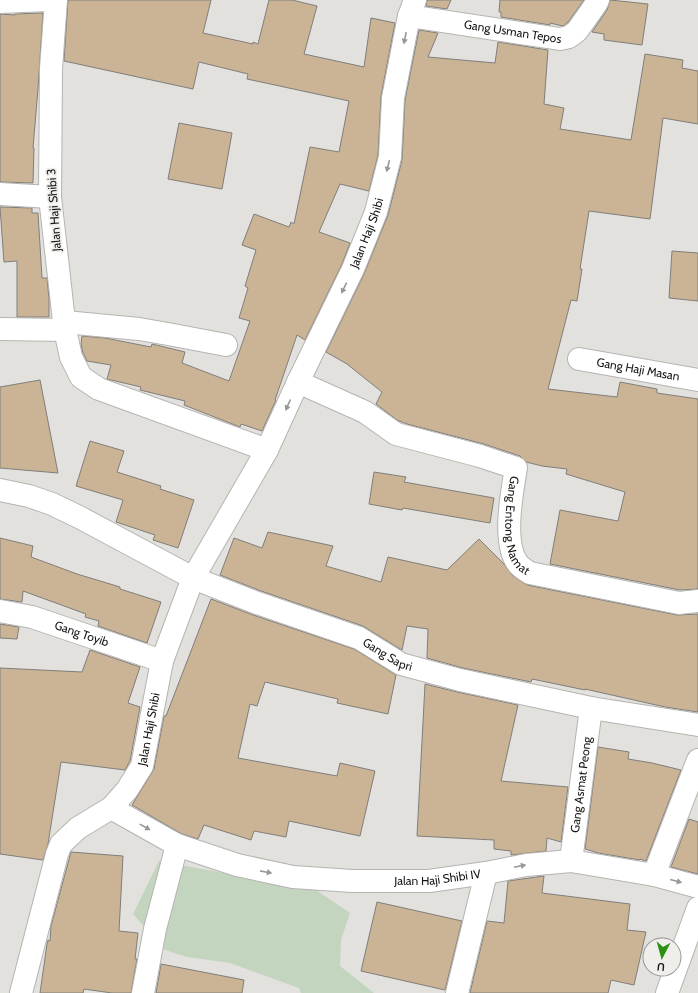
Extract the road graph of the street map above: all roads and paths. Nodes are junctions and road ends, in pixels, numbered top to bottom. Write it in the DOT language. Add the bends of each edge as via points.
graph roads {
  1 [pos="48,0"];
  2 [pos="56,0"];
  3 [pos="598,0"];
  4 [pos="0,2"];
  5 [pos="412,8"];
  6 [pos="0,194"];
  7 [pos="50,196"];
  8 [pos="65,326"];
  9 [pos="0,329"];
  10 [pos="226,345"];
  11 [pos="579,359"];
  12 [pos="698,380"];
  13 [pos="298,382"];
  14 [pos="268,450"];
  15 [pos="0,490"];
  16 [pos="193,578"];
  17 [pos="698,601"];
  18 [pos="0,611"];
  19 [pos="162,661"];
  20 [pos="591,708"];
  21 [pos="698,725"];
  22 [pos="698,760"];
  23 [pos="111,808"];
  24 [pos="177,845"];
  25 [pos="571,861"];
  26 [pos="486,873"];
  27 [pos="654,875"];
  28 [pos="698,887"];
  29 [pos="698,908"];
  30 [pos="21,993"];
  31 [pos="143,993"];
  32 [pos="457,993"];
  33 [pos="667,993"];
  1 -- 4 [label="street"];
  2 -- 7 [label="street, Jalan Haji Shibi 3" via="51,69"];
  3 -- 5 [label="street, Gang Usman Tepos" via="577,31 569,37 560,39"];
  5 -- 13 [label="street, Jalan Haji Shibi, one-way" via="393,98 390,157 376,212 353,269"];
  6 -- 7 [label="street"];
  7 -- 8 [label="street, Jalan Haji Shibi 3"];
  8 -- 9 [label="street"];
  8 -- 10 [label="street" via="111,326"];
  8 -- 14 [label="street" via="71,357 81,377 100,389"];
  11 -- 12 [label="street, Gang Haji Masan"];
  13 -- 14 [label="street, Jalan Haji Shibi, one-way"];
  13 -- 17 [label="street, Gang Entong Namat" via="365,412 396,434 516,468 509,511 509,538 516,560 530,573 679,604"];
  14 -- 16 [label="street, Jalan Haji Shibi"];
  15 -- 16 [label="street, Gang Sapri" via="52,504"];
  16 -- 19 [label="street, Jalan Haji Shibi"];
  16 -- 20 [label="street, Gang Sapri" via="359,638 401,664 460,680"];
  18 -- 19 [label="street, Gang Toyib" via="32,617"];
  19 -- 23 [label="street, Jalan Haji Shibi" via="142,766 127,790"];
  20 -- 21 [label="street, Gang Sapri"];
  20 -- 25 [label="street, Gang Asmat Peong"];
  22 -- 27 [label="street"];
  23 -- 24 [label="street, Jalan Haji Shibi IV, one-way"];
  23 -- 30 [label="street, Jalan Haji Shibi" via="78,828 61,844"];
  24 -- 26 [label="street, Jalan Haji Shibi IV, one-way" via="237,865 293,877 352,881 429,881"];
  24 -- 31 [label="street" via="155,929"];
  26 -- 25 [label="street, Jalan Haji Shibi IV, one-way" via="526,865"];
  25 -- 27 [label="street, Jalan Haji Shibi IV"];
  26 -- 32 [label="street"];
  27 -- 28 [label="street, Jalan Haji Shibi IV, one-way"];
  29 -- 33 [label="street"];
}
